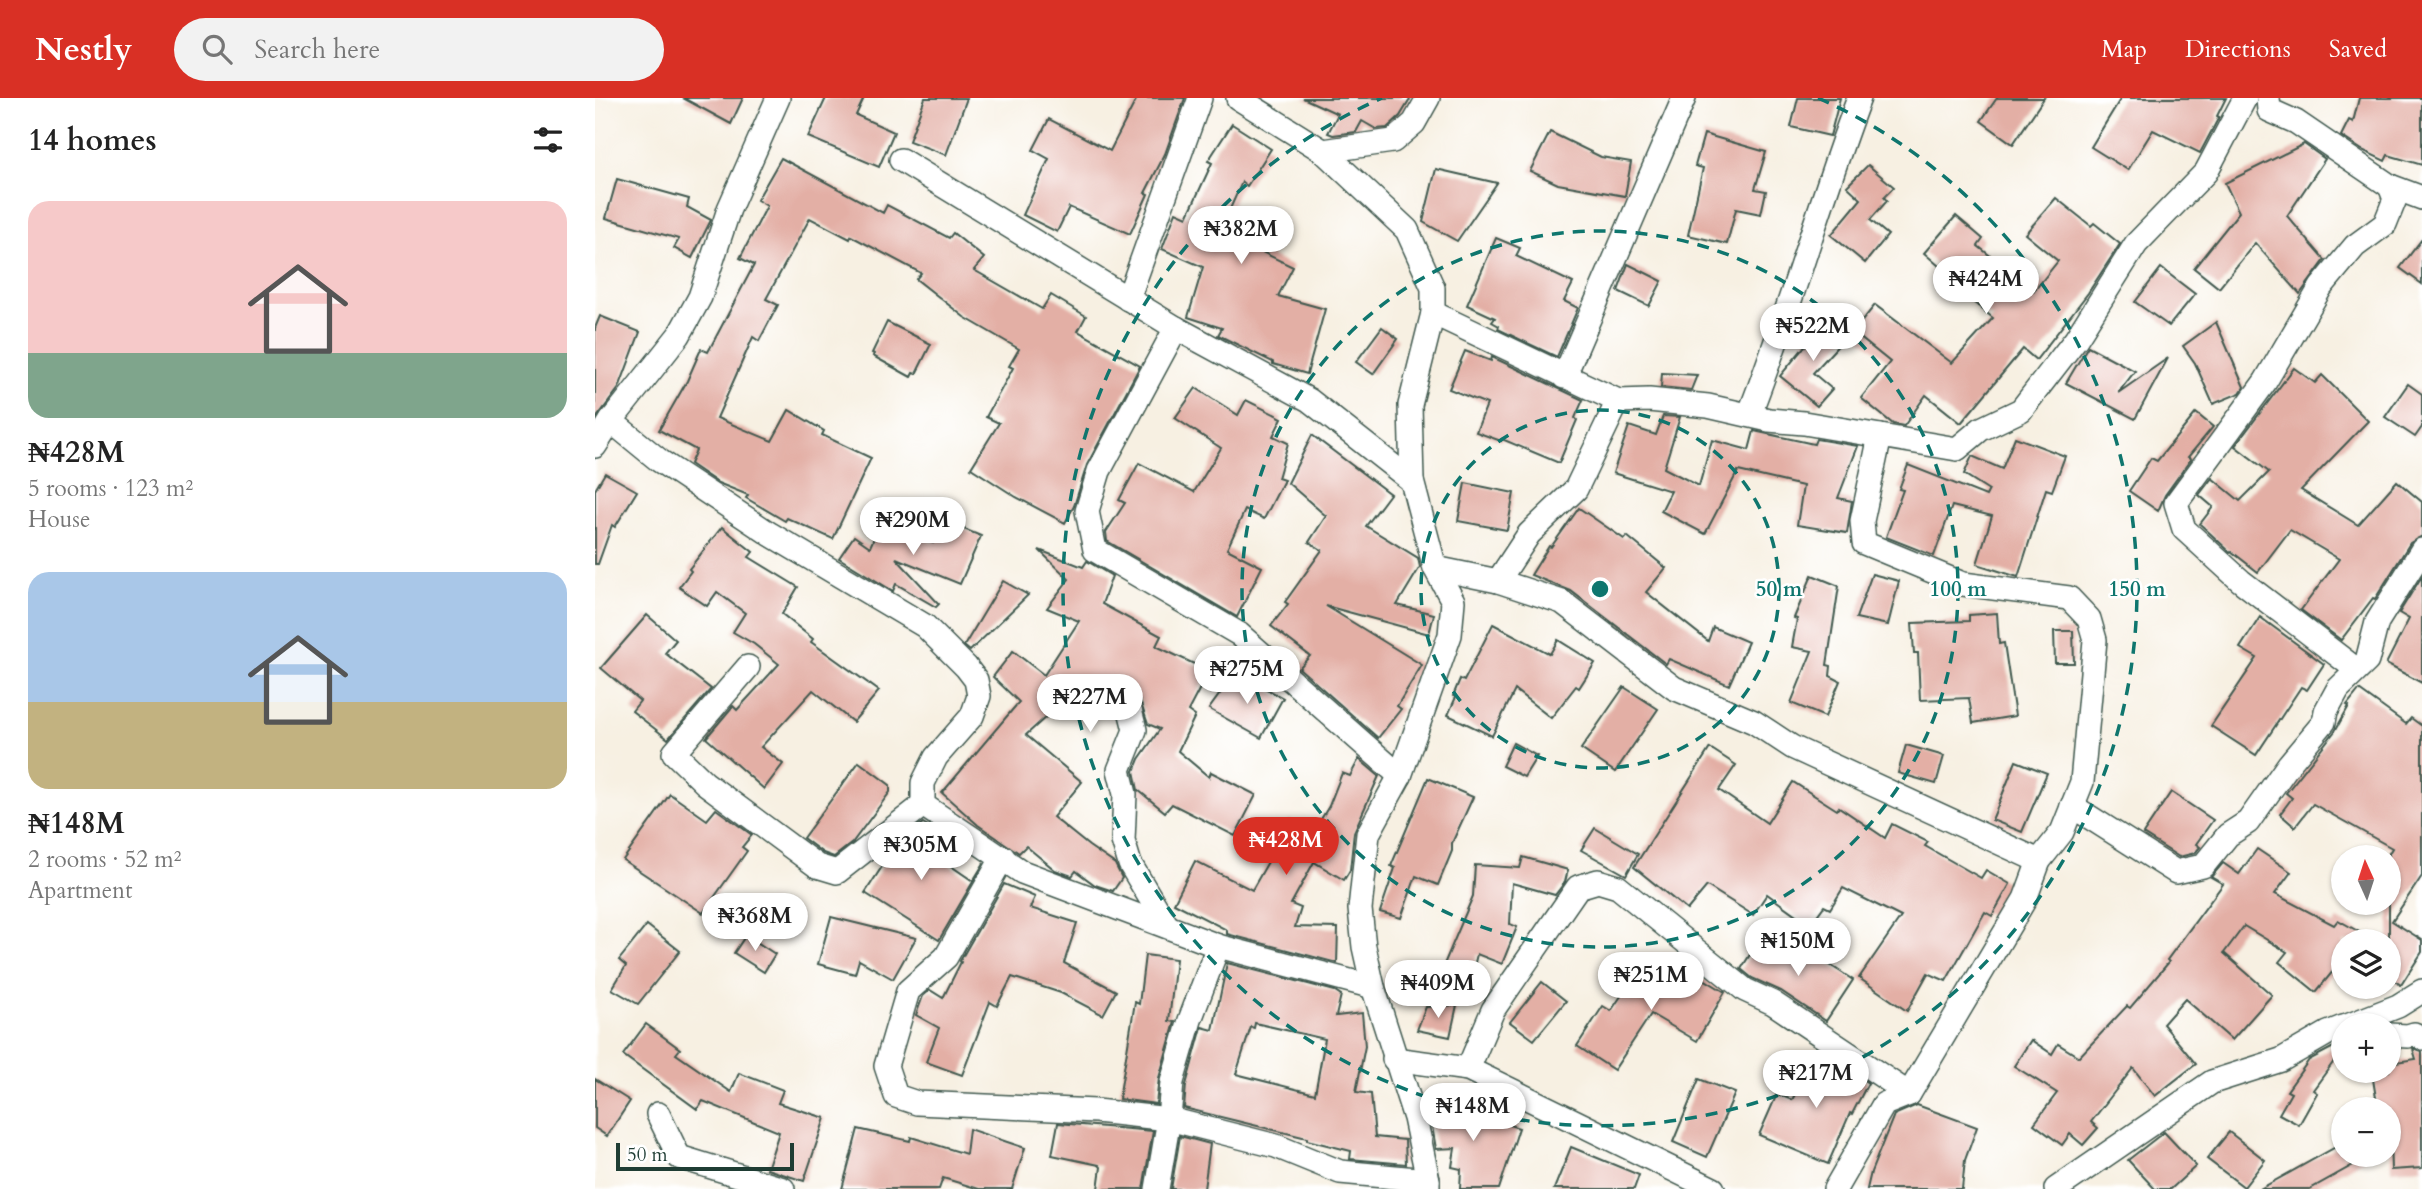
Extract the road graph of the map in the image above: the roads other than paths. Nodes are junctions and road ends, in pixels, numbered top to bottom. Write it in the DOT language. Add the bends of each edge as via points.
graph roads {
  1 [pos="778,98"];
  2 [pos="1200,98"];
  3 [pos="1238,98"];
  4 [pos="1428,98"];
  5 [pos="1684,98"];
  6 [pos="1859,98"];
  7 [pos="2245,98"];
  8 [pos="2268,98"];
  9 [pos="1323,151"];
  10 [pos="901,160"];
  11 [pos="2390,186"];
  12 [pos="2422,198"];
  13 [pos="1128,299"];
  14 [pos="1433,313"];
  15 [pos="1176,328"];
  16 [pos="1564,377"];
  17 [pos="1618,401"];
  18 [pos="1749,415"];
  19 [pos="611,421"];
  20 [pos="1880,436"];
  21 [pos="595,446"];
  22 [pos="1412,481"];
  23 [pos="2422,550"];
  24 [pos="1435,568"];
  25 [pos="1498,581"];
  26 [pos="748,667"];
  27 [pos="2357,670"];
  28 [pos="1130,710"];
  29 [pos="1400,776"];
  30 [pos="923,805"];
  31 [pos="2072,806"];
  32 [pos="1003,857"];
  33 [pos="2039,861"];
  34 [pos="1167,926"];
  35 [pos="1218,946"];
  36 [pos="1373,987"];
  37 [pos="2422,991"];
  38 [pos="2381,1013"];
  39 [pos="2331,1035"];
  40 [pos="2401,1036"];
  41 [pos="2422,1038"];
  42 [pos="1394,1059"];
  43 [pos="1468,1069"];
  44 [pos="1909,1094"];
  45 [pos="658,1115"];
  46 [pos="1169,1119"];
  47 [pos="1428,1185"];
  48 [pos="2069,1185"];
  49 [pos="783,1189"];
  50 [pos="1157,1189"];
  51 [pos="1713,1189"];
  52 [pos="1835,1189"];
  1 -- 19 [label="street" via="729,209 700,297 679,335"];
  2 -- 13 [label="street"];
  3 -- 9 [label="street"];
  4 -- 9 [label="street" via="1414,123 1393,141"];
  5 -- 16 [label="street"];
  6 -- 18 [label="street"];
  7 -- 20 [label="street" via="2206,172 2137,244 2076,339 2021,410 1981,429 1958,449"];
  8 -- 11 [label="street" via="2269,110 2296,122"];
  9 -- 14 [label="street" via="1407,230 1433,288"];
  10 -- 13 [label="street"];
  11 -- 12 [label="street"];
  11 -- 27 [label="street" via="2395,199 2385,225 2354,246 2321,287 2265,382 2176,503 2184,529 2241,581"];
  13 -- 15 [label="street"];
  14 -- 16 [label="street"];
  14 -- 22 [label="street" via="1410,405"];
  15 -- 22 [label="street" via="1309,400"];
  15 -- 29 [label="street" via="1099,471 1087,511 1095,550 1239,634"];
  16 -- 17 [label="street"];
  17 -- 18 [label="street" via="1708,406"];
  17 -- 25 [label="street" via="1576,489 1528,534"];
  18 -- 20 [label="street"];
  19 -- 21 [label="street"];
  19 -- 30 [label="street" via="660,461 770,534 925,626 966,667 976,680 979,696 972,716 936,757 923,783"];
  20 -- 31 [label="street" via="1862,521 1864,543 1963,584 2070,598 2089,619 2095,640 2082,782"];
  22 -- 24 [label="street"];
  23 -- 27 [label="street" via="2377,622 2367,661"];
  24 -- 25 [label="street"];
  24 -- 29 [label="street" via="1453,601 1450,635"];
  25 -- 33 [label="street" via="1562,602 1674,688 1754,722 1793,747"];
  26 -- 30 [label="street" via="674,752 705,783 817,866 837,872"];
  27 -- 31 [label="street" via="2338,689 2324,722 2248,822 2228,835 2203,866 2176,872"];
  28 -- 34 [label="street" via="1136,730 1119,770 1125,794 1123,841 1130,864"];
  29 -- 36 [label="street" via="1368,834 1360,909"];
  30 -- 32 [label="street"];
  31 -- 33 [label="street" via="2061,832"];
  32 -- 34 [label="street" via="1022,872"];
  32 -- 46 [label="street" via="946,957 908,991 886,1066 896,1096 917,1103"];
  33 -- 44 [label="street" via="2025,899"];
  34 -- 35 [label="street"];
  35 -- 36 [label="street"];
  35 -- 46 [label="street" via="1189,1020 1172,1082"];
  36 -- 42 [label="street"];
  37 -- 38 [label="street"];
  39 -- 48 [label="street" via="2281,1060 2212,1082"];
  40 -- 41 [label="street"];
  42 -- 43 [label="street"];
  42 -- 47 [label="street" via="1415,1118"];
  43 -- 44 [label="street" via="1493,1010 1547,931 1578,887 1598,881 1618,887 1745,990 1773,1003"];
  43 -- 51 [label="street"];
  44 -- 52 [label="street" via="1884,1104"];
  45 -- 49 [label="street" via="679,1157"];
  46 -- 47 [label="street" via="1276,1146 1340,1172"];
  46 -- 50 [label="street"];
}
